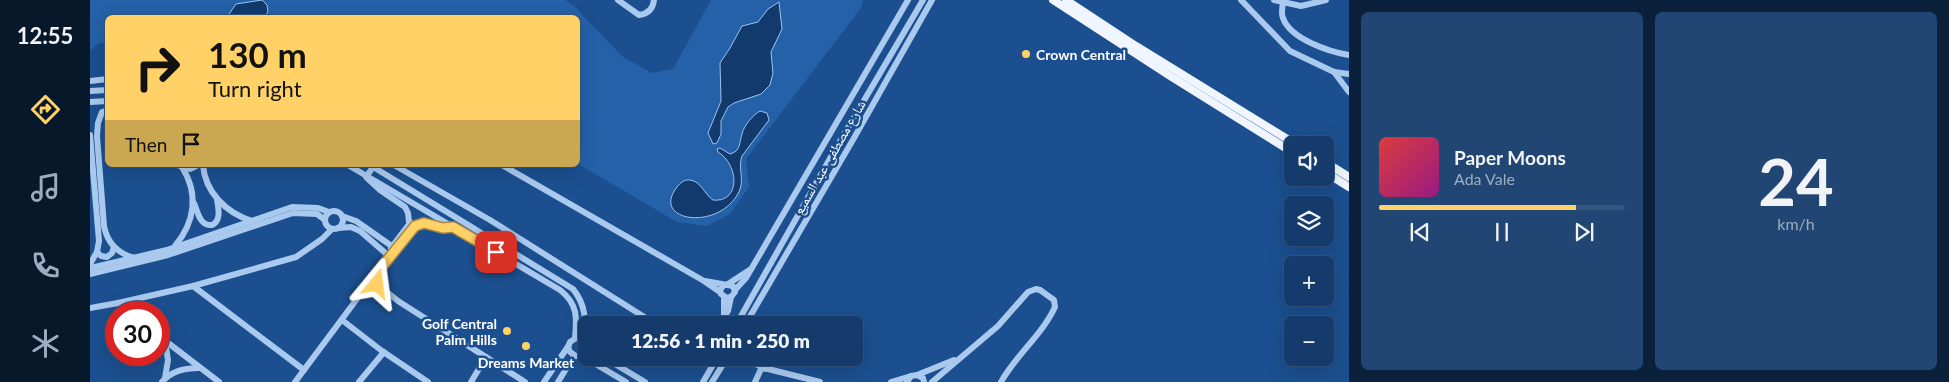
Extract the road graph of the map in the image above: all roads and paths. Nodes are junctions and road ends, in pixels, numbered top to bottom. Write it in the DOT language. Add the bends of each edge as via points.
graph roads {
  1 [pos="618,0"];
  2 [pos="654,0"];
  3 [pos="908,0"];
  4 [pos="922,0"];
  5 [pos="932,0"];
  6 [pos="1053,0"];
  7 [pos="1066,0"];
  8 [pos="1241,0"];
  9 [pos="1274,0"];
  10 [pos="1326,0"];
  11 [pos="1283,3"];
  12 [pos="1349,55"];
  13 [pos="1334,72"];
  14 [pos="1349,74"];
  15 [pos="105,79"];
  16 [pos="90,81"];
  17 [pos="105,90"];
  18 [pos="90,92"];
  19 [pos="1349,92"];
  20 [pos="105,101"];
  21 [pos="90,102"];
  22 [pos="105,111"];
  23 [pos="98,123"];
  24 [pos="90,126"];
  25 [pos="846,132"];
  26 [pos="93,136"];
  27 [pos="1284,137"];
  28 [pos="854,138"];
  29 [pos="1284,147"];
  30 [pos="832,155"];
  31 [pos="842,159"];
  32 [pos="182,167"];
  33 [pos="203,167"];
  34 [pos="351,167"];
  35 [pos="371,167"];
  36 [pos="374,167"];
  37 [pos="397,167"];
  38 [pos="505,167"];
  39 [pos="1334,168"];
  40 [pos="366,177"];
  41 [pos="1349,177"];
  42 [pos="805,178"];
  43 [pos="1334,178"];
  44 [pos="815,184"];
  45 [pos="1349,187"];
  46 [pos="217,199"];
  47 [pos="194,202"];
  48 [pos="329,212"];
  49 [pos="342,216"];
  50 [pos="325,220"];
  51 [pos="253,221"];
  52 [pos="412,224"];
  53 [pos="453,227"];
  54 [pos="335,228"];
  55 [pos="485,235"];
  56 [pos="480,243"];
  57 [pos="114,247"];
  58 [pos="175,247"];
  59 [pos="394,247"];
  60 [pos="97,252"];
  61 [pos="387,257"];
  62 [pos="135,258"];
  63 [pos="90,264"];
  64 [pos="109,267"];
  65 [pos="90,268"];
  66 [pos="752,269"];
  67 [pos="90,274"];
  68 [pos="372,279"];
  69 [pos="704,281"];
  70 [pos="726,284"];
  71 [pos="193,286"];
  72 [pos="735,290"];
  73 [pos="725,296"];
  74 [pos="127,301"];
  75 [pos="105,305"];
  76 [pos="90,308"];
  77 [pos="584,316"];
  78 [pos="643,316"];
  79 [pos="724,316"];
  80 [pos="741,316"];
  81 [pos="750,316"];
  82 [pos="342,320"];
  83 [pos="575,338"];
  84 [pos="578,339"];
  85 [pos="170,345"];
  86 [pos="569,345"];
  87 [pos="384,352"];
  88 [pos="578,355"];
  89 [pos="574,356"];
  90 [pos="486,357"];
  91 [pos="958,359"];
  92 [pos="167,366"];
  93 [pos="603,366"];
  94 [pos="618,366"];
  95 [pos="712,366"];
  96 [pos="722,366"];
  97 [pos="764,366"];
  98 [pos="767,366"];
  99 [pos="200,368"];
  100 [pos="304,370"];
  101 [pos="912,378"];
  102 [pos="757,379"];
  103 [pos="164,380"];
  104 [pos="218,382"];
  105 [pos="295,382"];
  106 [pos="359,382"];
  107 [pos="428,382"];
  108 [pos="471,382"];
  109 [pos="525,382"];
  110 [pos="544,382"];
  111 [pos="558,382"];
  112 [pos="626,382"];
  113 [pos="645,382"];
  114 [pos="703,382"];
  115 [pos="712,382"];
  116 [pos="820,382"];
  117 [pos="891,382"];
  118 [pos="924,382"];
  119 [pos="932,382"];
  120 [pos="1001,382"];
  1 -- 2 [label="street" via="639,15 647,13"];
  3 -- 42 [label="street"];
  4 -- 25 [label="street, شارع مصطفى عبد السميع"];
  5 -- 28 [label="street, شارع مصطفى عبد السميع"];
  6 -- 29 [label="main road"];
  7 -- 27 [label="main road"];
  8 -- 13 [label="street" via="1290,51"];
  9 -- 11 [label="street"];
  10 -- 11 [label="street" via="1301,6"];
  11 -- 12 [label="street" via="1283,20 1298,34 1323,48"];
  13 -- 14 [label="street"];
  13 -- 19 [label="street"];
  15 -- 16 [label="street"];
  17 -- 18 [label="street"];
  20 -- 21 [label="street"];
  22 -- 23 [label="street"];
  23 -- 24 [label="street"];
  23 -- 26 [label="street"];
  25 -- 28 [label="street" via="848,138"];
  25 -- 30 [label="street, شارع مصطفى عبد السميع"];
  26 -- 57 [label="street" via="104,226"];
  26 -- 60 [label="street" via="99,236"];
  28 -- 31 [label="street, شارع مصطفى عبد السميع"];
  30 -- 31 [label="street" via="838,154"];
  30 -- 44 [label="street, شارع مصطفى عبد السميع"];
  31 -- 81 [label="street, شارع مصطفى عبد السميع"];
  32 -- 47 [label="street"];
  33 -- 46 [label="street" via="206,180"];
  34 -- 40 [label="street"];
  35 -- 40 [label="street"];
  36 -- 55 [label="street"];
  37 -- 78 [label="street" via="490,220"];
  38 -- 69 [label="street"];
  39 -- 41 [label="main road"];
  40 -- 52 [label="street" via="405,207"];
  40 -- 53 [label="street"];
  42 -- 44 [label="street"];
  42 -- 66 [label="street"];
  43 -- 45 [label="main road"];
  44 -- 80 [label="street, شارع مصطفى عبد السميع"];
  46 -- 47 [label="street" via="218,220 208,226 202,221"];
  46 -- 51 [label="street" via="233,213"];
  47 -- 58 [label="street" via="191,221"];
  48 -- 49 [label="street" via="338,212"];
  48 -- 50 [label="street"];
  48 -- 51 [label="street" via="318,208 292,208"];
  49 -- 54 [label="street" via="342,223"];
  49 -- 59 [label="street" via="356,221"];
  50 -- 54 [label="street" via="327,226"];
  50 -- 64 [label="street" via="317,214 293,213 168,255"];
  51 -- 58 [label="street"];
  52 -- 53 [label="street"];
  52 -- 59 [label="street"];
  53 -- 56 [label="street"];
  54 -- 61 [label="street" via="351,227 360,231"];
  54 -- 71 [label="street" via="296,256"];
  55 -- 56 [label="street"];
  55 -- 77 [label="street" via="573,289 583,306"];
  56 -- 83 [label="street" via="567,295 576,309"];
  57 -- 60 [label="street" via="107,256"];
  57 -- 62 [label="street"];
  58 -- 62 [label="street"];
  59 -- 61 [label="street"];
  60 -- 63 [label="street"];
  61 -- 68 [label="street"];
  62 -- 64 [label="street"];
  64 -- 65 [label="street"];
  64 -- 67 [label="street"];
  66 -- 70 [label="street"];
  66 -- 72 [label="street"];
  68 -- 82 [label="street"];
  68 -- 90 [label="street" via="398,300"];
  69 -- 70 [label="street"];
  69 -- 73 [label="street"];
  70 -- 72 [label="street"];
  70 -- 73 [label="street"];
  71 -- 74 [label="street"];
  71 -- 100 [label="street"];
  72 -- 73 [label="street" via="734,294"];
  73 -- 79 [label="street"];
  75 -- 76 [label="street"];
  82 -- 87 [label="street"];
  82 -- 100 [label="street"];
  83 -- 84 [label="street"];
  83 -- 86 [label="street"];
  85 -- 99 [label="street"];
  86 -- 89 [label="street"];
  86 -- 110 [label="street"];
  87 -- 106 [label="street"];
  87 -- 107 [label="street"];
  88 -- 89 [label="street"];
  89 -- 111 [label="street"];
  90 -- 108 [label="street"];
  90 -- 109 [label="street"];
  91 -- 101 [label="street"];
  91 -- 119 [label="street"];
  91 -- 120 [label="street" via="998,326 1028,292 1040,290 1054,300 1055,307"];
  92 -- 103 [label="street"];
  93 -- 112 [label="street"];
  94 -- 113 [label="street"];
  95 -- 114 [label="street"];
  96 -- 115 [label="street"];
  97 -- 102 [label="street"];
  98 -- 116 [label="street"];
  99 -- 103 [label="street" via="182,370"];
  99 -- 104 [label="street"];
  100 -- 105 [label="street"];
  101 -- 117 [label="street"];
  101 -- 118 [label="street" via="923,378"];
}
